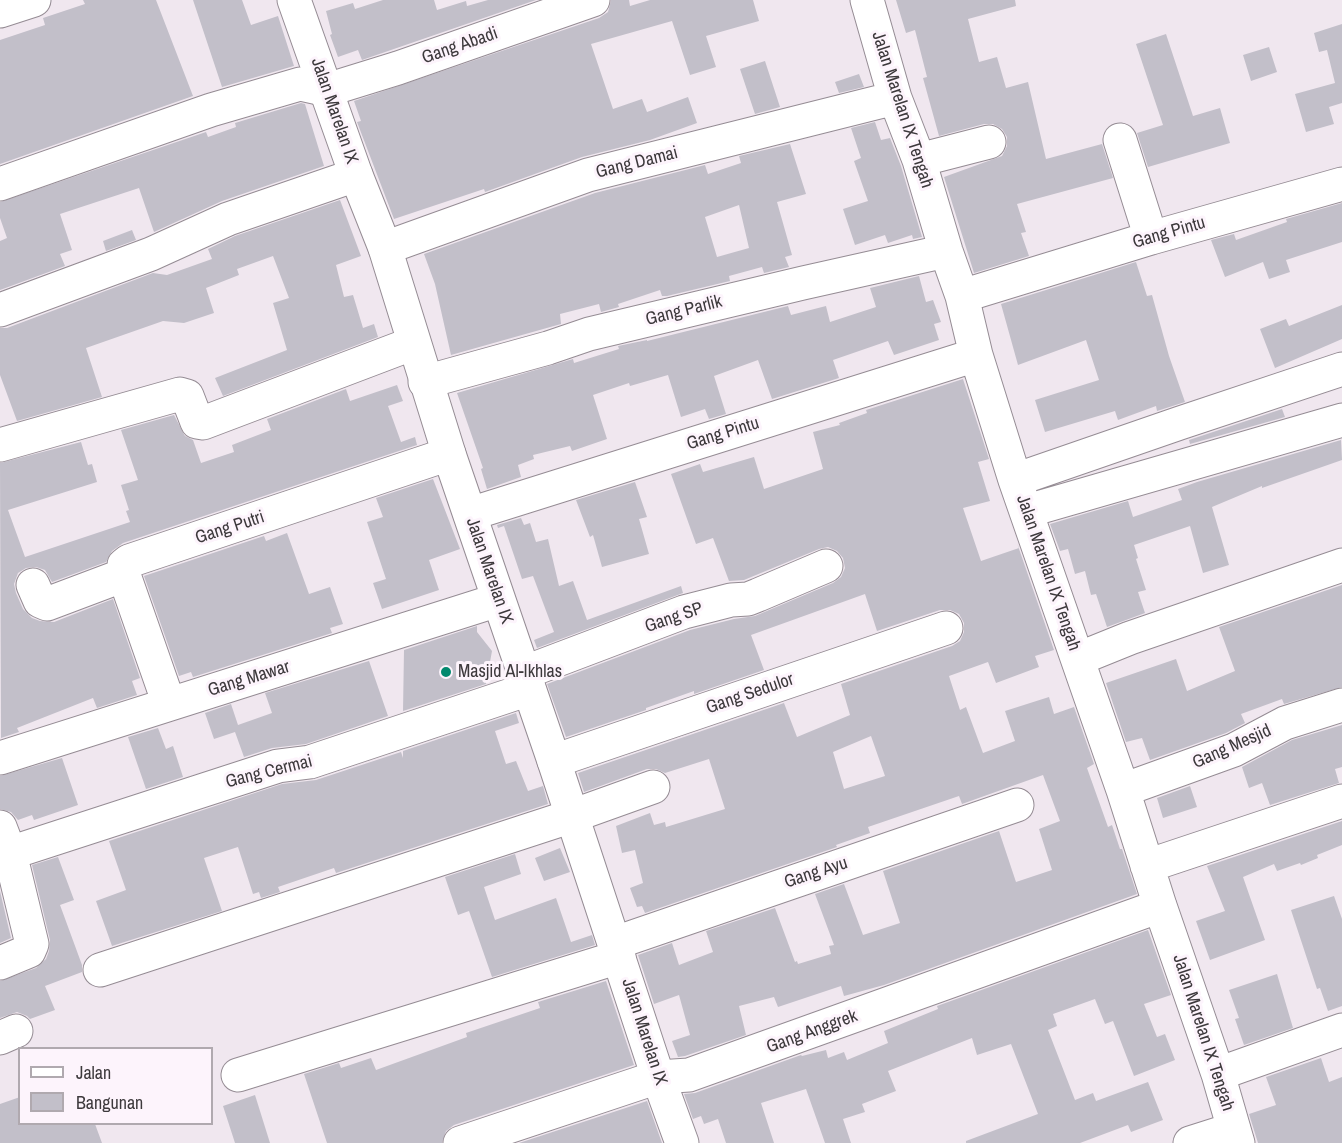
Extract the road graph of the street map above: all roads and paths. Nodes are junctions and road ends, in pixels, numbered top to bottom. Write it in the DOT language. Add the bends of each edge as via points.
graph roads {
  1 [pos="34,0"];
  2 [pos="294,0"];
  3 [pos="593,0"];
  4 [pos="867,0"];
  5 [pos="0,11"];
  6 [pos="327,90"];
  7 [pos="895,98"];
  8 [pos="1120,140"];
  9 [pos="989,142"];
  10 [pos="919,160"];
  11 [pos="356,176"];
  12 [pos="0,184"];
  13 [pos="1342,184"];
  14 [pos="1151,238"];
  15 [pos="385,248"];
  16 [pos="946,251"];
  17 [pos="962,296"];
  18 [pos="0,310"];
  19 [pos="414,343"];
  20 [pos="976,355"];
  21 [pos="1342,369"];
  22 [pos="425,382"];
  23 [pos="1342,420"];
  24 [pos="0,445"];
  25 [pos="449,454"];
  26 [pos="1015,480"];
  27 [pos="1027,511"];
  28 [pos="470,514"];
  29 [pos="1342,565"];
  30 [pos="826,566"];
  31 [pos="124,574"];
  32 [pos="33,585"];
  33 [pos="498,600"];
  34 [pos="946,628"];
  35 [pos="1078,659"];
  36 [pos="526,681"];
  37 [pos="169,704"];
  38 [pos="1342,705"];
  39 [pos="0,758"];
  40 [pos="554,760"];
  41 [pos="653,787"];
  42 [pos="1123,790"];
  43 [pos="1342,801"];
  44 [pos="1017,805"];
  45 [pos="572,816"];
  46 [pos="5,840"];
  47 [pos="1147,866"];
  48 [pos="1160,906"];
  49 [pos="617,950"];
  50 [pos="0,963"];
  51 [pos="100,970"];
  52 [pos="1342,1030"];
  53 [pos="1218,1074"];
  54 [pos="238,1076"];
  55 [pos="658,1077"];
  56 [pos="1236,1136"];
  57 [pos="460,1143"];
  58 [pos="682,1143"];
  59 [pos="1190,1143"];
  1 -- 5 [label="street"];
  2 -- 6 [label="street, Jalan Marelan IX"];
  3 -- 6 [label="street, Gang Abadi"];
  4 -- 7 [label="street, Jalan Marelan IX Tengah"];
  6 -- 11 [label="street, Jalan Marelan IX"];
  6 -- 12 [label="street" via="300,84 211,110"];
  7 -- 10 [label="street, Jalan Marelan IX Tengah"];
  7 -- 15 [label="street, Gang Damai" via="588,175"];
  8 -- 14 [label="street"];
  9 -- 10 [label="street"];
  10 -- 16 [label="street, Jalan Marelan IX Tengah"];
  11 -- 15 [label="street, Jalan Marelan IX"];
  11 -- 18 [label="street" via="228,219 152,254"];
  13 -- 14 [label="street, Gang Pintu"];
  14 -- 17 [label="street, Gang Pintu"];
  15 -- 19 [label="street, Jalan Marelan IX"];
  16 -- 17 [label="street, Jalan Marelan IX Tengah"];
  16 -- 22 [label="street, Gang Parlik" via="589,334"];
  17 -- 20 [label="street, Jalan Marelan IX Tengah"];
  19 -- 22 [label="street, Jalan Marelan IX"];
  19 -- 24 [label="street" via="203,423 197,422 187,396 180,394"];
  20 -- 26 [label="street, Jalan Marelan IX Tengah"];
  20 -- 28 [label="street, Gang Pintu"];
  21 -- 26 [label="street"];
  22 -- 25 [label="street, Jalan Marelan IX"];
  23 -- 27 [label="street"];
  25 -- 28 [label="street, Jalan Marelan IX"];
  25 -- 31 [label="street, Gang Putri" via="129,561 124,565"];
  26 -- 27 [label="street, Jalan Marelan IX Tengah"];
  27 -- 35 [label="street, Jalan Marelan IX Tengah"];
  28 -- 33 [label="street, Jalan Marelan IX"];
  29 -- 35 [label="street"];
  30 -- 36 [label="street, Gang SP" via="758,596 684,612"];
  31 -- 32 [label="street, Gang Putri" via="47,604 40,601"];
  31 -- 37 [label="street"];
  33 -- 36 [label="street, Jalan Marelan IX"];
  33 -- 37 [label="street, Gang Mawar"];
  34 -- 40 [label="street, Gang Sedulor"];
  35 -- 42 [label="street, Jalan Marelan IX Tengah"];
  36 -- 40 [label="street, Jalan Marelan IX"];
  36 -- 46 [label="street, Gang Cermai" via="310,762 278,766"];
  37 -- 39 [label="street, Gang Mawar"];
  38 -- 42 [label="street, Gang Mesjid" via="1285,723 1234,750"];
  40 -- 45 [label="street, Jalan Marelan IX"];
  41 -- 45 [label="street"];
  42 -- 47 [label="street, Jalan Marelan IX Tengah"];
  43 -- 47 [label="street"];
  44 -- 49 [label="street, Gang Ayu"];
  45 -- 49 [label="street, Jalan Marelan IX"];
  45 -- 51 [label="street"];
  46 -- 50 [label="street" via="32,944 29,951"];
  47 -- 48 [label="street, Jalan Marelan IX Tengah"];
  48 -- 53 [label="street, Jalan Marelan IX Tengah"];
  48 -- 55 [label="street, Gang Anggrek" via="689,1076"];
  49 -- 54 [label="street, Gang Ayu"];
  49 -- 55 [label="street, Jalan Marelan IX"];
  52 -- 53 [label="street"];
  53 -- 56 [label="street, Jalan Marelan IX Tengah"];
  55 -- 57 [label="street, Gang Anggrek"];
  55 -- 58 [label="street, Jalan Marelan IX"];
  56 -- 59 [label="street"];
}
